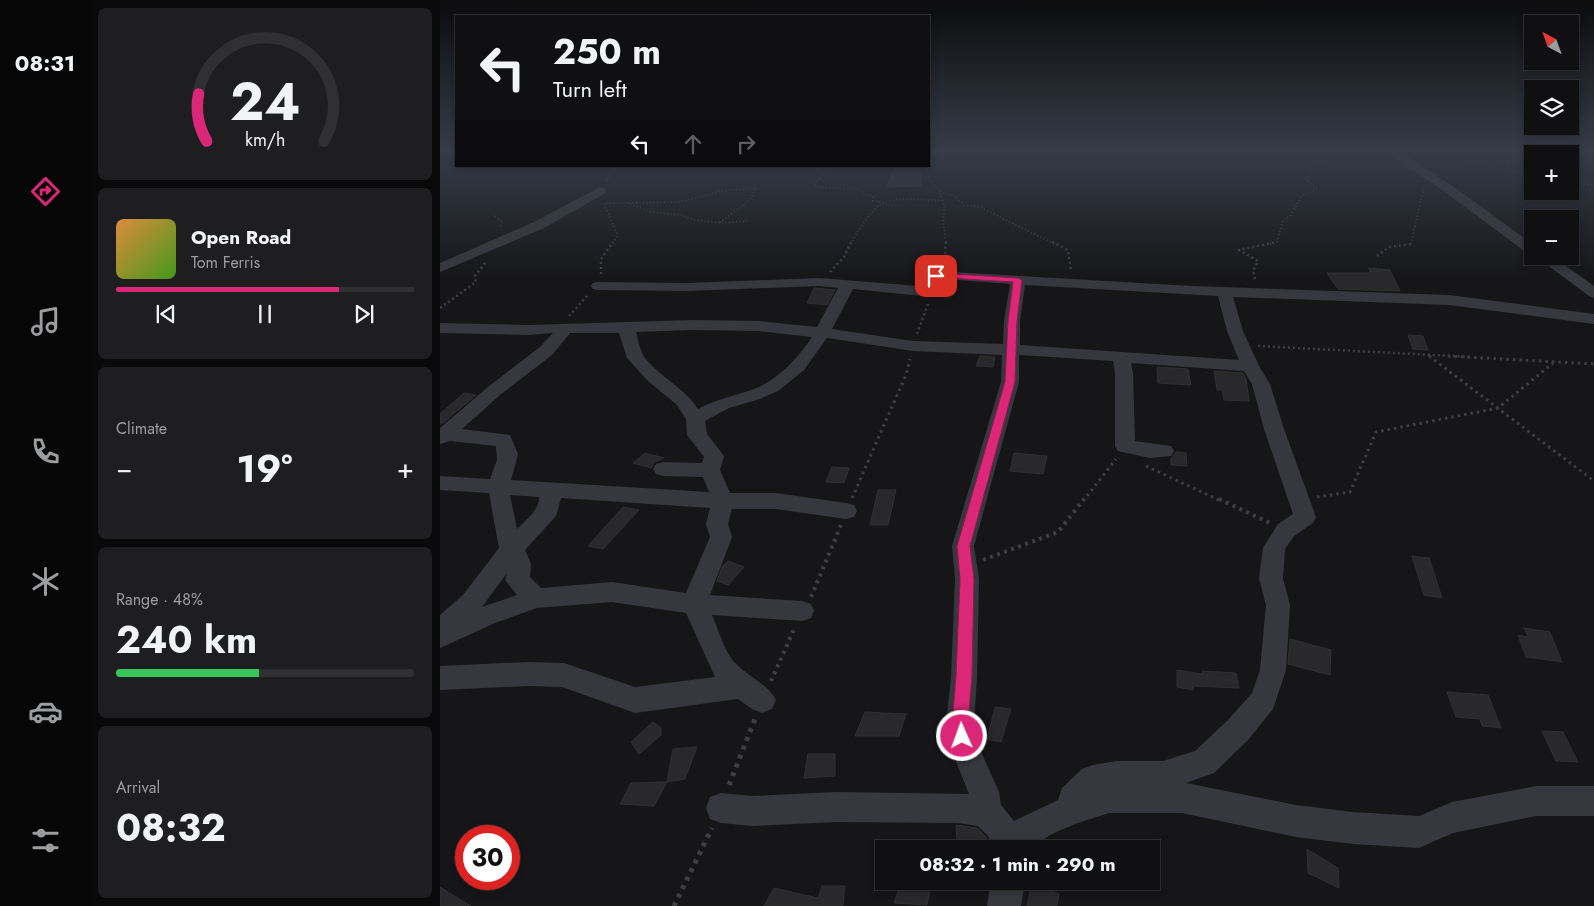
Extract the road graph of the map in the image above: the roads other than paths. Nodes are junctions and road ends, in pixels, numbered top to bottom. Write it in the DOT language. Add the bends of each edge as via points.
graph roads {
  1 [pos="596,194"];
  2 [pos="1455,194"];
  3 [pos="1524,244"];
  4 [pos="1555,265"];
  5 [pos="440,268"];
  6 [pos="936,276"];
  7 [pos="1018,280"];
  8 [pos="848,284"];
  9 [pos="598,286"];
  10 [pos="931,292"];
  11 [pos="1234,293"];
  12 [pos="1594,293"];
  13 [pos="1594,319"];
  14 [pos="440,328"];
  15 [pos="626,328"];
  16 [pos="565,329"];
  17 [pos="824,333"];
  18 [pos="1011,349"];
  19 [pos="1121,357"];
  20 [pos="1248,360"];
  21 [pos="695,419"];
  22 [pos="443,437"];
  23 [pos="1164,452"];
  24 [pos="663,469"];
  25 [pos="710,470"];
  26 [pos="440,484"];
  27 [pos="499,487"];
  28 [pos="547,490"];
  29 [pos="723,501"];
  30 [pos="846,511"];
  31 [pos="511,550"];
  32 [pos="536,598"];
  33 [pos="694,604"];
  34 [pos="802,611"];
  35 [pos="440,632"];
  36 [pos="440,638"];
  37 [pos="440,678"];
  38 [pos="1594,801"];
  39 [pos="721,808"];
  40 [pos="1073,809"];
  41 [pos="986,812"];
  42 [pos="1006,840"];
  43 [pos="1017,840"];
  44 [pos="1007,890"];
  45 [pos="1004,906"];
  1 -- 5 [label="street" via="539,225"];
  2 -- 3 [label="street"];
  4 -- 12 [label="street"];
  6 -- 7 [label="street"];
  7 -- 11 [label="street"];
  7 -- 18 [label="street"];
  8 -- 9 [label="street"];
  8 -- 10 [label="street"];
  8 -- 17 [label="street"];
  11 -- 13 [label="street" via="1449,300"];
  11 -- 20 [label="street" via="1235,331"];
  14 -- 16 [label="street"];
  15 -- 16 [label="street"];
  15 -- 17 [label="street" via="758,326"];
  15 -- 21 [label="street" via="636,358 684,401"];
  16 -- 22 [label="street" via="529,366 494,391"];
  17 -- 18 [label="street" via="913,346"];
  17 -- 21 [label="street" via="803,363 772,388 721,404"];
  18 -- 19 [label="street"];
  18 -- 41 [label="street" via="1010,382 963,546 966,567 960,725 964,746 984,792"];
  19 -- 20 [label="street"];
  19 -- 23 [label="street" via="1125,446"];
  20 -- 40 [label="street" via="1261,384 1305,517 1286,530 1274,548 1271,578 1278,605 1273,670 1263,700 1204,763 1163,776 1117,776 1093,780 1073,799"];
  21 -- 25 [label="street" via="697,435 714,456"];
  22 -- 27 [label="street" via="503,440 508,449 506,470"];
  24 -- 25 [label="street"];
  25 -- 29 [label="street"];
  26 -- 27 [label="street"];
  27 -- 28 [label="street"];
  27 -- 31 [label="street"];
  28 -- 29 [label="street"];
  28 -- 31 [label="street" via="551,499 548,510"];
  29 -- 30 [label="street" via="776,501"];
  29 -- 33 [label="street" via="717,524 721,537"];
  31 -- 32 [label="street" via="521,562 518,580"];
  31 -- 35 [label="street" via="472,602"];
  32 -- 33 [label="street" via="615,588"];
  32 -- 36 [label="street" via="486,616"];
  33 -- 34 [label="street"];
  33 -- 37 [label="street" via="722,666 752,693 635,700 564,675"];
  38 -- 40 [label="street" via="1526,803 1452,818 1420,832 1296,821 1182,798 1109,798"];
  39 -- 41 [label="street" via="753,811 836,807 958,808"];
  40 -- 43 [label="street" via="1041,823"];
  41 -- 42 [label="street" via="999,825"];
  44 -- 45 [label="street"];
}
